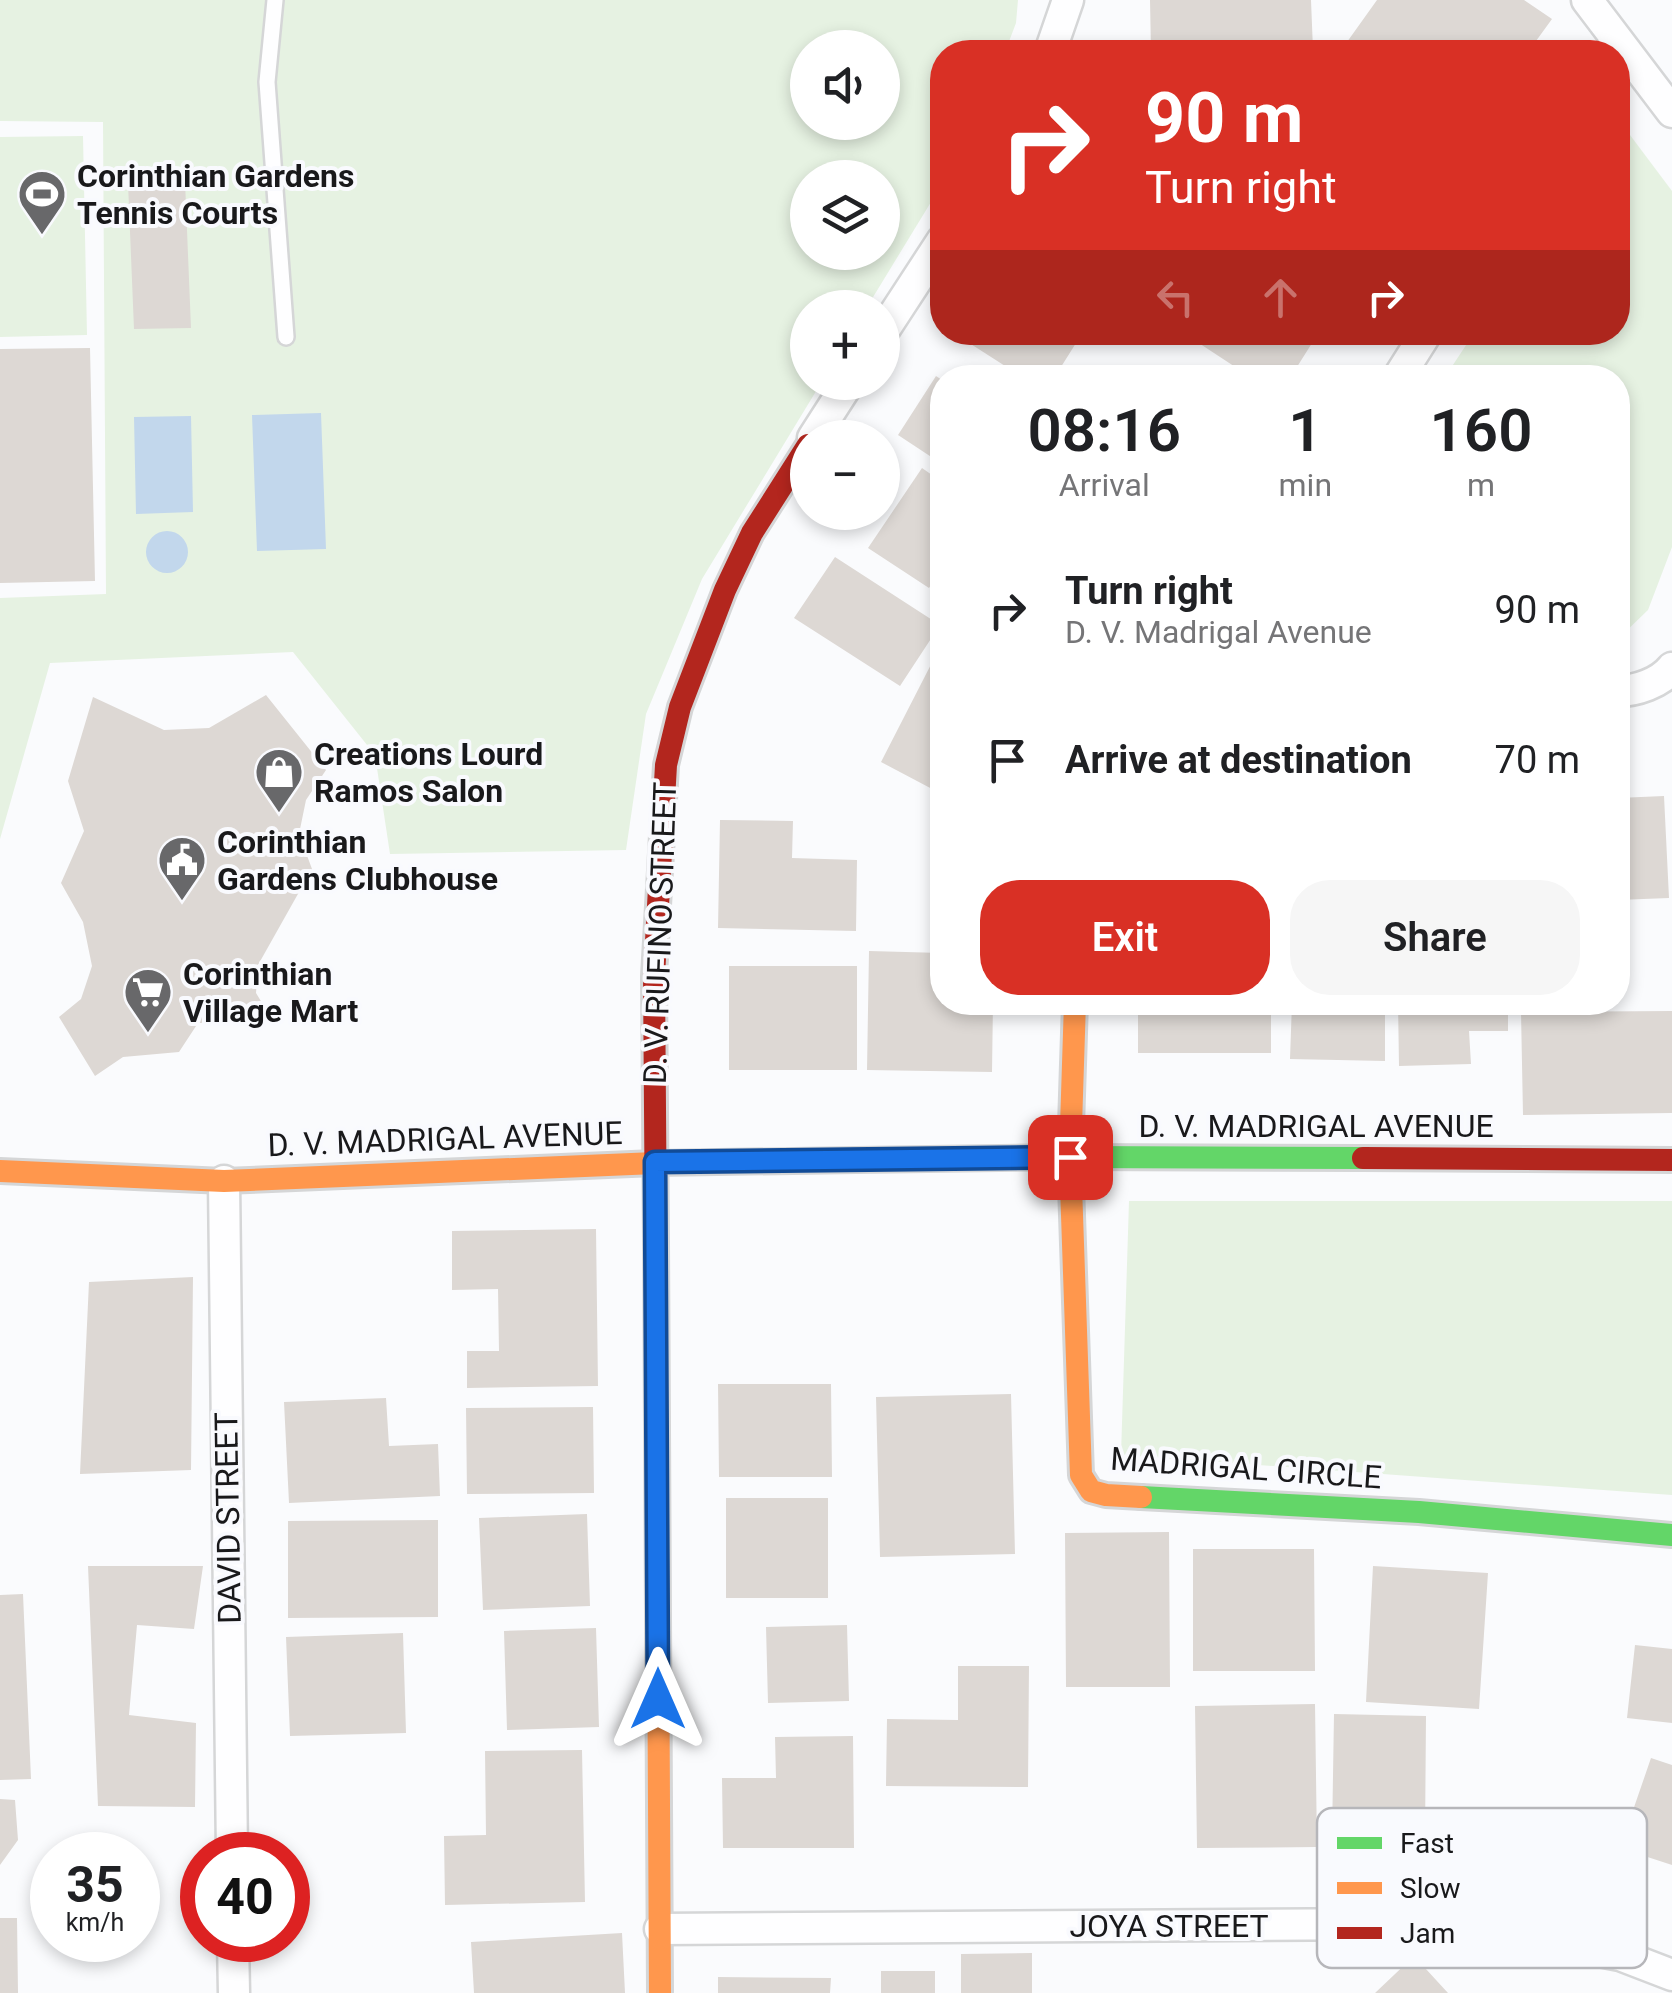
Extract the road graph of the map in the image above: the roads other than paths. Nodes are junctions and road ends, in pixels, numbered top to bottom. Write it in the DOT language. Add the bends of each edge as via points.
graph roads {
  1 [pos="275,0"];
  2 [pos="1068,0"];
  3 [pos="1587,0"];
  4 [pos="1054,40"];
  5 [pos="1608,40"];
  6 [pos="1630,66"];
  7 [pos="1672,112"];
  8 [pos="930,259"];
  9 [pos="900,305"];
  10 [pos="286,337"];
  11 [pos="790,474"];
  12 [pos="1672,668"];
  13 [pos="1630,691"];
  14 [pos="1075,1015"];
  15 [pos="1070,1157"];
  16 [pos="1672,1160"];
  17 [pos="655,1162"];
  18 [pos="0,1171"];
  19 [pos="224,1181"];
  20 [pos="1672,1535"];
  21 [pos="232,1832"];
  22 [pos="1317,1925"];
  23 [pos="660,1929"];
  24 [pos="233,1962"];
  25 [pos="1647,1965"];
  26 [pos="1672,1975"];
  27 [pos="234,1993"];
  28 [pos="660,1993"];
  1 -- 10 [label="lane" via="267,82"];
  2 -- 4 [label="street"];
  3 -- 5 [label="street"];
  6 -- 7 [label="street"];
  8 -- 9 [label="street"];
  11 -- 17 [label="street, D. V. RUFINO STREET" via="724,590 666,764 654,976"];
  12 -- 13 [label="street"];
  14 -- 15 [label="street"];
  15 -- 16 [label="street, D. V. MADRIGAL AVENUE"];
  15 -- 17 [label="street, D. V. MADRIGAL AVENUE"];
  15 -- 20 [label="street, MADRIGAL CIRCLE" via="1081,1475 1090,1491"];
  17 -- 19 [label="street, D. V. MADRIGAL AVENUE"];
  17 -- 23 [label="street, D. V. RUFINO STREET"];
  18 -- 19 [label="street, D. V. MADRIGAL AVENUE"];
  19 -- 21 [label="street, DAVID STREET"];
  22 -- 23 [label="street, JOYA STREET"];
  23 -- 28 [label="street, D. V. RUFINO STREET"];
  24 -- 27 [label="street"];
  25 -- 26 [label="street, JOYA STREET"];
}
